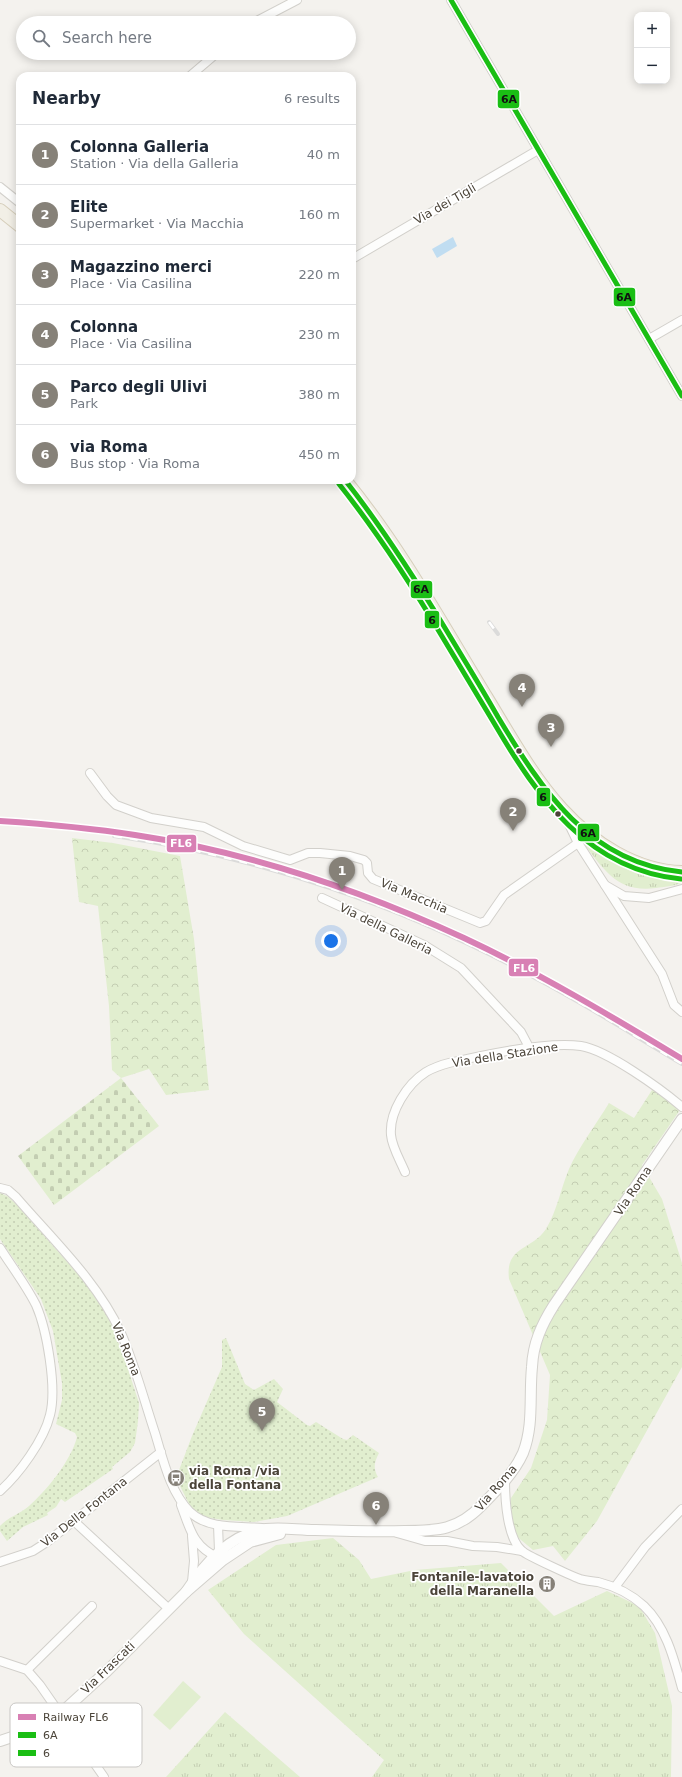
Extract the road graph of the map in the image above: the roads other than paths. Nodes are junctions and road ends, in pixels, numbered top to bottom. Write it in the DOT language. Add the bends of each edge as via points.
graph roads {
  1 [pos="298,0"];
  2 [pos="451,0"];
  3 [pos="267,16"];
  4 [pos="209,60"];
  5 [pos="195,72"];
  6 [pos="538,150"];
  7 [pos="0,188"];
  8 [pos="16,200"];
  9 [pos="0,210"];
  10 [pos="16,223"];
  11 [pos="356,257"];
  12 [pos="682,320"];
  13 [pos="649,340"];
  14 [pos="682,396"];
  15 [pos="348,484"];
  16 [pos="90,773"];
  17 [pos="562,809"];
  18 [pos="578,843"];
  19 [pos="682,872"];
  20 [pos="604,885"];
  21 [pos="682,889"];
  22 [pos="322,898"];
  23 [pos="682,1012"];
  24 [pos="530,1049"];
  25 [pos="682,1107"];
  26 [pos="682,1119"];
  27 [pos="405,1172"];
  28 [pos="0,1188"];
  29 [pos="0,1248"];
  30 [pos="161,1452"];
  31 [pos="505,1481"];
  32 [pos="0,1490"];
  33 [pos="178,1497"];
  34 [pos="682,1509"];
  35 [pos="75,1522"];
  36 [pos="218,1525"];
  37 [pos="275,1529"];
  38 [pos="309,1530"];
  39 [pos="394,1532"];
  40 [pos="192,1533"];
  41 [pos="522,1551"];
  42 [pos="219,1556"];
  43 [pos="0,1562"];
  44 [pos="192,1583"];
  45 [pos="615,1588"];
  46 [pos="186,1592"];
  47 [pos="92,1606"];
  48 [pos="169,1609"];
  49 [pos="0,1661"];
  50 [pos="26,1670"];
  51 [pos="682,1688"];
  52 [pos="52,1703"];
  53 [pos="72,1703"];
  54 [pos="10,1737"];
  55 [pos="0,1740"];
  56 [pos="97,1767"];
  57 [pos="104,1777"];
  1 -- 3 [label="street"];
  2 -- 6 [label="street"];
  4 -- 5 [label="street"];
  6 -- 11 [label="street, Via dei Tigli"];
  6 -- 13 [label="street"];
  7 -- 8 [label="street"];
  9 -- 10 [label="main road"];
  12 -- 13 [label="street"];
  13 -- 14 [label="street"];
  15 -- 17 [label="main road" via="412,574 520,752"];
  16 -- 18 [label="street, Via Macchia" via="107,796 122,808 151,818 204,827 243,846 290,860 308,853 357,857 367,863 368,873 372,879 480,923 486,921 504,895"];
  17 -- 18 [label="street"];
  17 -- 19 [label="main road" via="591,834 632,861 661,870"];
  18 -- 20 [label="street"];
  20 -- 21 [label="street" via="624,896 649,898"];
  20 -- 23 [label="street" via="662,974 674,1005"];
  22 -- 24 [label="street, Via della Galleria" via="424,945 461,968 521,1032"];
  24 -- 25 [label="street, Via della Stazione" via="581,1046 599,1051 663,1091"];
  24 -- 27 [label="street, Via della Stazione" via="449,1063 419,1077 398,1106 391,1128 392,1140"];
  26 -- 31 [label="street, Via Roma" via="554,1305 541,1328 533,1357 528,1435 519,1460"];
  28 -- 30 [label="street, Via Roma" via="8,1190 16,1197 101,1296 130,1354"];
  29 -- 32 [label="street" via="31,1295 40,1317 49,1356 52,1398 49,1420 41,1437 15,1476"];
  30 -- 33 [label="street, Via Roma"];
  30 -- 35 [label="street, Via Della Fontana"];
  31 -- 39 [label="street, Via Roma" via="472,1515 460,1523 434,1530"];
  31 -- 41 [label="street" via="510,1525"];
  33 -- 36 [label="street, Via Roma" via="197,1518"];
  33 -- 40 [label="street"];
  34 -- 45 [label="street" via="645,1547"];
  35 -- 43 [label="street, Via Della Fontana" via="33,1551"];
  35 -- 48 [label="street"];
  36 -- 37 [label="street"];
  36 -- 42 [label="street"];
  37 -- 38 [label="street, Via Roma"];
  37 -- 42 [label="street, Via Roma" via="248,1535"];
  38 -- 39 [label="street, Via Roma"];
  38 -- 42 [label="street" via="281,1533 256,1540"];
  39 -- 41 [label="street" via="425,1541 447,1541"];
  40 -- 42 [label="street" via="201,1547"];
  40 -- 44 [label="street"];
  41 -- 45 [label="street" via="580,1579"];
  42 -- 44 [label="street, Via Roma"];
  42 -- 46 [label="street"];
  44 -- 46 [label="street, Via Roma"];
  45 -- 51 [label="street" via="644,1605 655,1619 674,1660"];
  46 -- 48 [label="street, Via Frascati"];
  47 -- 50 [label="street"];
  48 -- 53 [label="street, Via Frascati"];
  49 -- 50 [label="street"];
  50 -- 52 [label="street"];
  54 -- 55 [label="street, Via Frascati"];
  56 -- 57 [label="street"];
}
